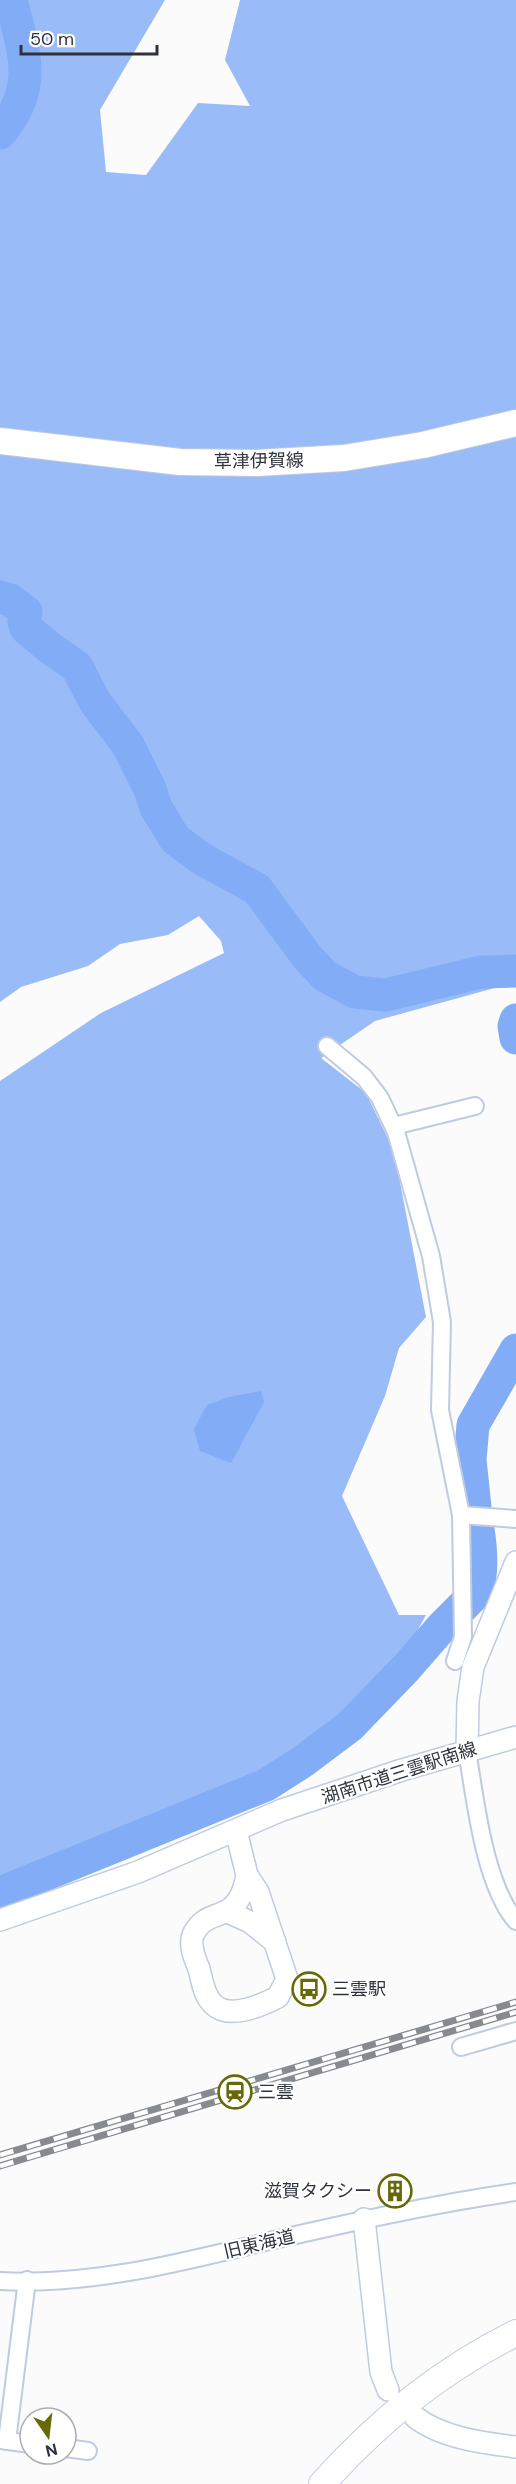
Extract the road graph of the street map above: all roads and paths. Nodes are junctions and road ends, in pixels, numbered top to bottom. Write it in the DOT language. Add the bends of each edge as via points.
graph roads {
  1 [pos="516,423"];
  2 [pos="0,441"];
  3 [pos="327,1046"];
  4 [pos="475,1106"];
  5 [pos="394,1126"];
  6 [pos="461,1515"];
  7 [pos="516,1519"];
  8 [pos="516,1562"];
  9 [pos="455,1661"];
  10 [pos="516,1737"];
  11 [pos="467,1750"];
  12 [pos="236,1831"];
  13 [pos="247,1875"];
  14 [pos="228,1911"];
  15 [pos="0,1920"];
  16 [pos="516,1920"];
  17 [pos="275,1942"];
  18 [pos="516,2031"];
  19 [pos="461,2047"];
  20 [pos="516,2192"];
  21 [pos="364,2219"];
  22 [pos="27,2280"];
  23 [pos="0,2281"];
  24 [pos="516,2333"];
  25 [pos="388,2390"];
  26 [pos="415,2417"];
  27 [pos="4,2440"];
  28 [pos="516,2447"];
  29 [pos="78,2450"];
  30 [pos="88,2451"];
  31 [pos="322,2484"];
  1 -- 2 [label="main road, 草津伊賀線" via="423,445 344,458 256,463 180,462"];
  3 -- 5 [label="street" via="364,1077"];
  4 -- 5 [label="street"];
  5 -- 6 [label="street" via="431,1256 442,1322 440,1410"];
  6 -- 7 [label="street"];
  6 -- 9 [label="street" via="463,1637"];
  8 -- 11 [label="street" via="473,1667"];
  10 -- 11 [label="street, 湖南市道三雲駅南線"];
  11 -- 12 [label="street, 湖南市道三雲駅南線" via="282,1810"];
  11 -- 16 [label="street" via="492,1871 505,1908"];
  12 -- 13 [label="street"];
  12 -- 15 [label="street, 湖南市道三雲駅南線" via="138,1872"];
  13 -- 14 [label="street" via="244,1891"];
  13 -- 17 [label="street" via="258,1892"];
  14 -- 17 [label="street"];
  14 -- 17 [label="street" via="199,1926 192,1935 192,1950 208,1996 223,2011 278,1997 287,1979"];
  18 -- 19 [label="street"];
  20 -- 21 [label="street, 旧東海道"];
  21 -- 22 [label="street, 旧東海道" via="134,2272"];
  21 -- 25 [label="street" via="381,2372"];
  22 -- 23 [label="street, 旧東海道"];
  22 -- 27 [label="street"];
  24 -- 31 [label="main road" via="465,2361 413,2397 367,2436"];
  26 -- 28 [label="street" via="456,2435"];
  29 -- 30 [label="street"];
}
